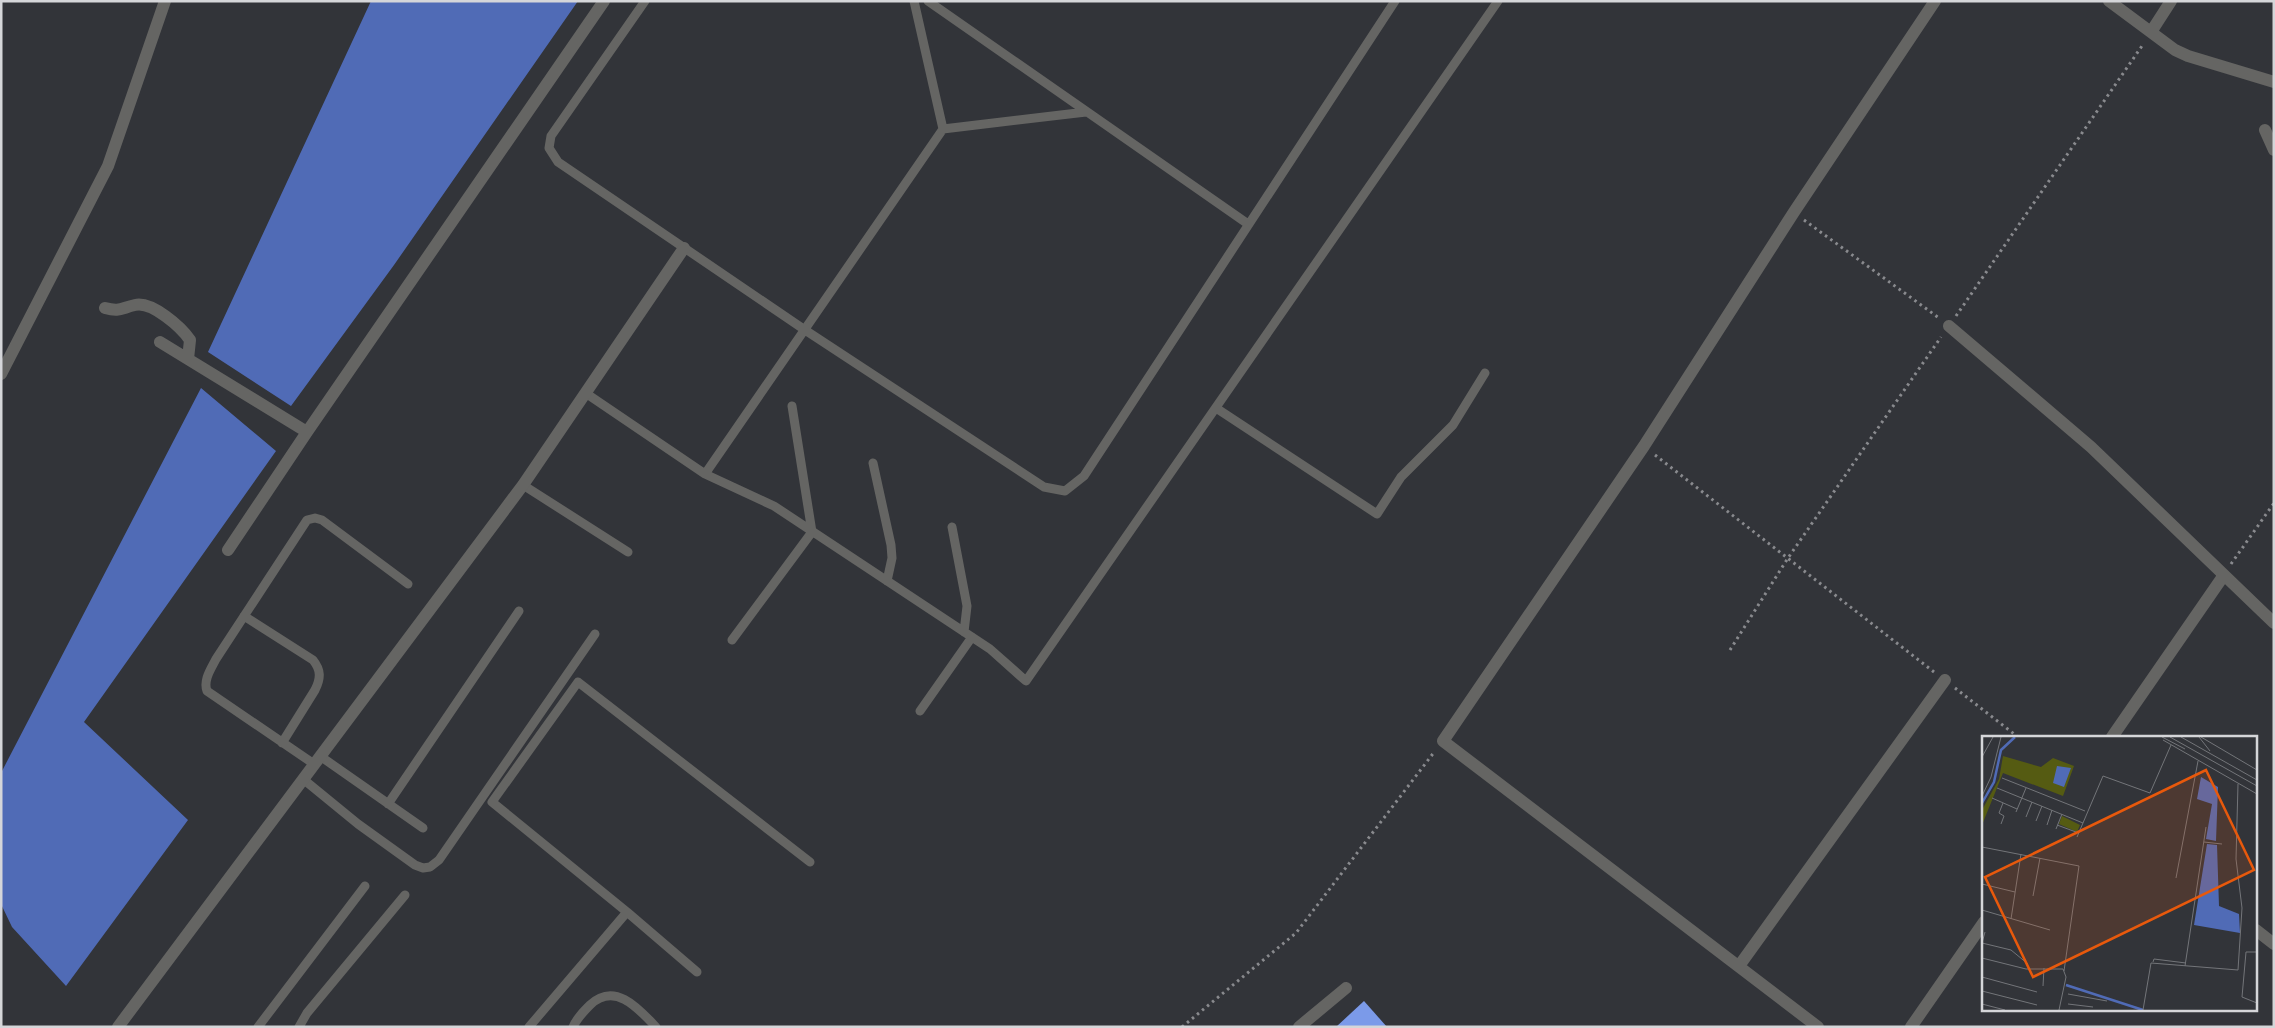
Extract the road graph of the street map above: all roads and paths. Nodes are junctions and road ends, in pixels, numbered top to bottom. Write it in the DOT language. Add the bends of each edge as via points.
graph roads {
  1 [pos="165,1"];
  2 [pos="604,1"];
  3 [pos="645,1"];
  4 [pos="914,1"];
  5 [pos="928,1"];
  6 [pos="1395,1"];
  7 [pos="1498,1"];
  8 [pos="1934,1"];
  9 [pos="2109,1"];
  10 [pos="2171,1"];
  11 [pos="2151,32"];
  12 [pos="2274,82"];
  13 [pos="1086,112"];
  14 [pos="943,128"];
  15 [pos="2265,130"];
  16 [pos="2274,150"];
  17 [pos="1794,212"];
  18 [pos="1248,224"];
  19 [pos="684,248"];
  20 [pos="105,308"];
  21 [pos="1949,326"];
  22 [pos="805,330"];
  23 [pos="160,342"];
  24 [pos="188,359"];
  25 [pos="1485,373"];
  26 [pos="1,374"];
  27 [pos="587,394"];
  28 [pos="792,406"];
  29 [pos="1216,408"];
  30 [pos="307,432"];
  31 [pos="1644,446"];
  32 [pos="873,463"];
  33 [pos="705,474"];
  34 [pos="523,485"];
  35 [pos="2274,503"];
  36 [pos="952,526"];
  37 [pos="812,532"];
  38 [pos="228,550"];
  39 [pos="628,552"];
  40 [pos="1788,558"];
  41 [pos="2224,575"];
  42 [pos="887,581"];
  43 [pos="408,584"];
  44 [pos="519,611"];
  45 [pos="244,616"];
  46 [pos="2274,623"];
  47 [pos="595,634"];
  48 [pos="968,634"];
  49 [pos="732,640"];
  50 [pos="1730,650"];
  51 [pos="1945,680"];
  52 [pos="920,711"];
  53 [pos="2017,736"];
  54 [pos="2113,736"];
  55 [pos="1442,741"];
  56 [pos="282,743"];
  57 [pos="317,760"];
  58 [pos="302,779"];
  59 [pos="388,804"];
  60 [pos="424,828"];
  61 [pos="810,862"];
  62 [pos="365,886"];
  63 [pos="405,895"];
  64 [pos="627,912"];
  65 [pos="1982,925"];
  66 [pos="2258,932"];
  67 [pos="2274,944"];
  68 [pos="1739,966"];
  69 [pos="697,972"];
  70 [pos="1346,988"];
  71 [pos="118,1027"];
  72 [pos="258,1027"];
  73 [pos="299,1027"];
  74 [pos="529,1027"];
  75 [pos="573,1027"];
  76 [pos="656,1027"];
  77 [pos="1182,1027"];
  78 [pos="1299,1027"];
  79 [pos="1818,1027"];
  80 [pos="1911,1027"];
  1 -- 26 [label="street" via="108,166"];
  2 -- 30 [label="street"];
  3 -- 19 [label="lane" via="551,136 548,148 558,162"];
  4 -- 14 [label="lane"];
  5 -- 13 [label="lane"];
  6 -- 18 [label="lane"];
  7 -- 29 [label="lane"];
  8 -- 17 [label="street"];
  9 -- 11 [label="street"];
  10 -- 11 [label="street"];
  11 -- 12 [label="street" via="2188,56"];
  11 -- 21 [label="path"];
  13 -- 14 [label="lane"];
  13 -- 18 [label="lane"];
  14 -- 22 [label="lane"];
  15 -- 16 [label="street"];
  17 -- 21 [label="path"];
  17 -- 31 [label="street"];
  18 -- 22 [label="lane" via="1084,476 1065,491 1044,487"];
  19 -- 22 [label="lane"];
  19 -- 27 [label="street"];
  20 -- 24 [label="street" via="117,311 136,304 160,312 190,340"];
  21 -- 40 [label="path"];
  21 -- 41 [label="street" via="2091,447"];
  22 -- 33 [label="lane"];
  23 -- 24 [label="street"];
  24 -- 30 [label="street"];
  25 -- 29 [label="lane" via="1453,425 1401,477 1377,514"];
  27 -- 33 [label="lane"];
  27 -- 34 [label="street"];
  28 -- 37 [label="lane"];
  29 -- 48 [label="lane" via="1026,681"];
  30 -- 38 [label="street"];
  31 -- 40 [label="path"];
  31 -- 55 [label="street"];
  32 -- 42 [label="lane" via="891,545"];
  33 -- 37 [label="lane" via="774,506"];
  34 -- 39 [label="lane"];
  34 -- 57 [label="street"];
  35 -- 41 [label="path"];
  36 -- 48 [label="lane" via="967,606"];
  37 -- 42 [label="lane"];
  37 -- 49 [label="lane"];
  40 -- 50 [label="path"];
  40 -- 51 [label="path"];
  41 -- 46 [label="street"];
  41 -- 54 [label="street"];
  42 -- 48 [label="lane"];
  43 -- 45 [label="lane" via="326,522 312,518 301,527"];
  44 -- 59 [label="lane"];
  45 -- 56 [label="lane" via="314,660 319,668 316,690"];
  45 -- 56 [label="lane" via="216,659 206,691"];
  47 -- 58 [label="lane" via="439,860 430,867 415,865"];
  48 -- 52 [label="lane"];
  51 -- 53 [label="path"];
  51 -- 68 [label="street"];
  55 -- 68 [label="street"];
  55 -- 77 [label="path" via="1296,933"];
  56 -- 57 [label="lane"];
  57 -- 58 [label="street"];
  57 -- 59 [label="lane"];
  58 -- 71 [label="street"];
  59 -- 60 [label="lane"];
  61 -- 64 [label="lane" via="578,682 492,802"];
  62 -- 72 [label="lane"];
  63 -- 73 [label="lane" via="307,1013"];
  64 -- 69 [label="lane"];
  64 -- 74 [label="lane"];
  65 -- 80 [label="street"];
  66 -- 67 [label="street"];
  68 -- 79 [label="street"];
  70 -- 78 [label="street"];
  75 -- 76 [label="lane" via="592,1002 611,996 630,1001"];
}
